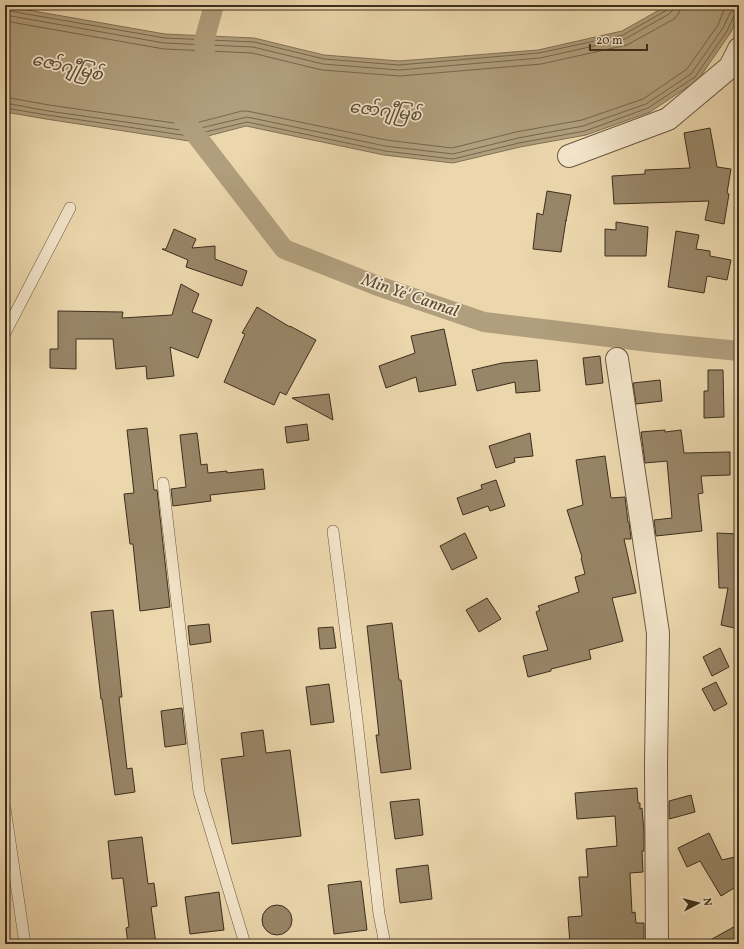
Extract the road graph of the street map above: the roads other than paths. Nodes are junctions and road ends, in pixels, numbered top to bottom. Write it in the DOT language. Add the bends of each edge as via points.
graph roads {
  1 [pos="739,49"];
  2 [pos="569,156"];
  3 [pos="70,208"];
  4 [pos="5,333"];
  5 [pos="617,358"];
  6 [pos="163,483"];
  7 [pos="333,531"];
  8 [pos="5,808"];
  9 [pos="25,944"];
  10 [pos="245,944"];
  11 [pos="386,944"];
  12 [pos="657,944"];
  1 -- 2 [label="street" via="730,66 668,119"];
  3 -- 4 [label="lane"];
  5 -- 12 [label="street" via="658,633"];
  6 -- 10 [label="lane" via="199,792"];
  7 -- 11 [label="lane" via="379,914"];
  8 -- 9 [label="lane"];
}
